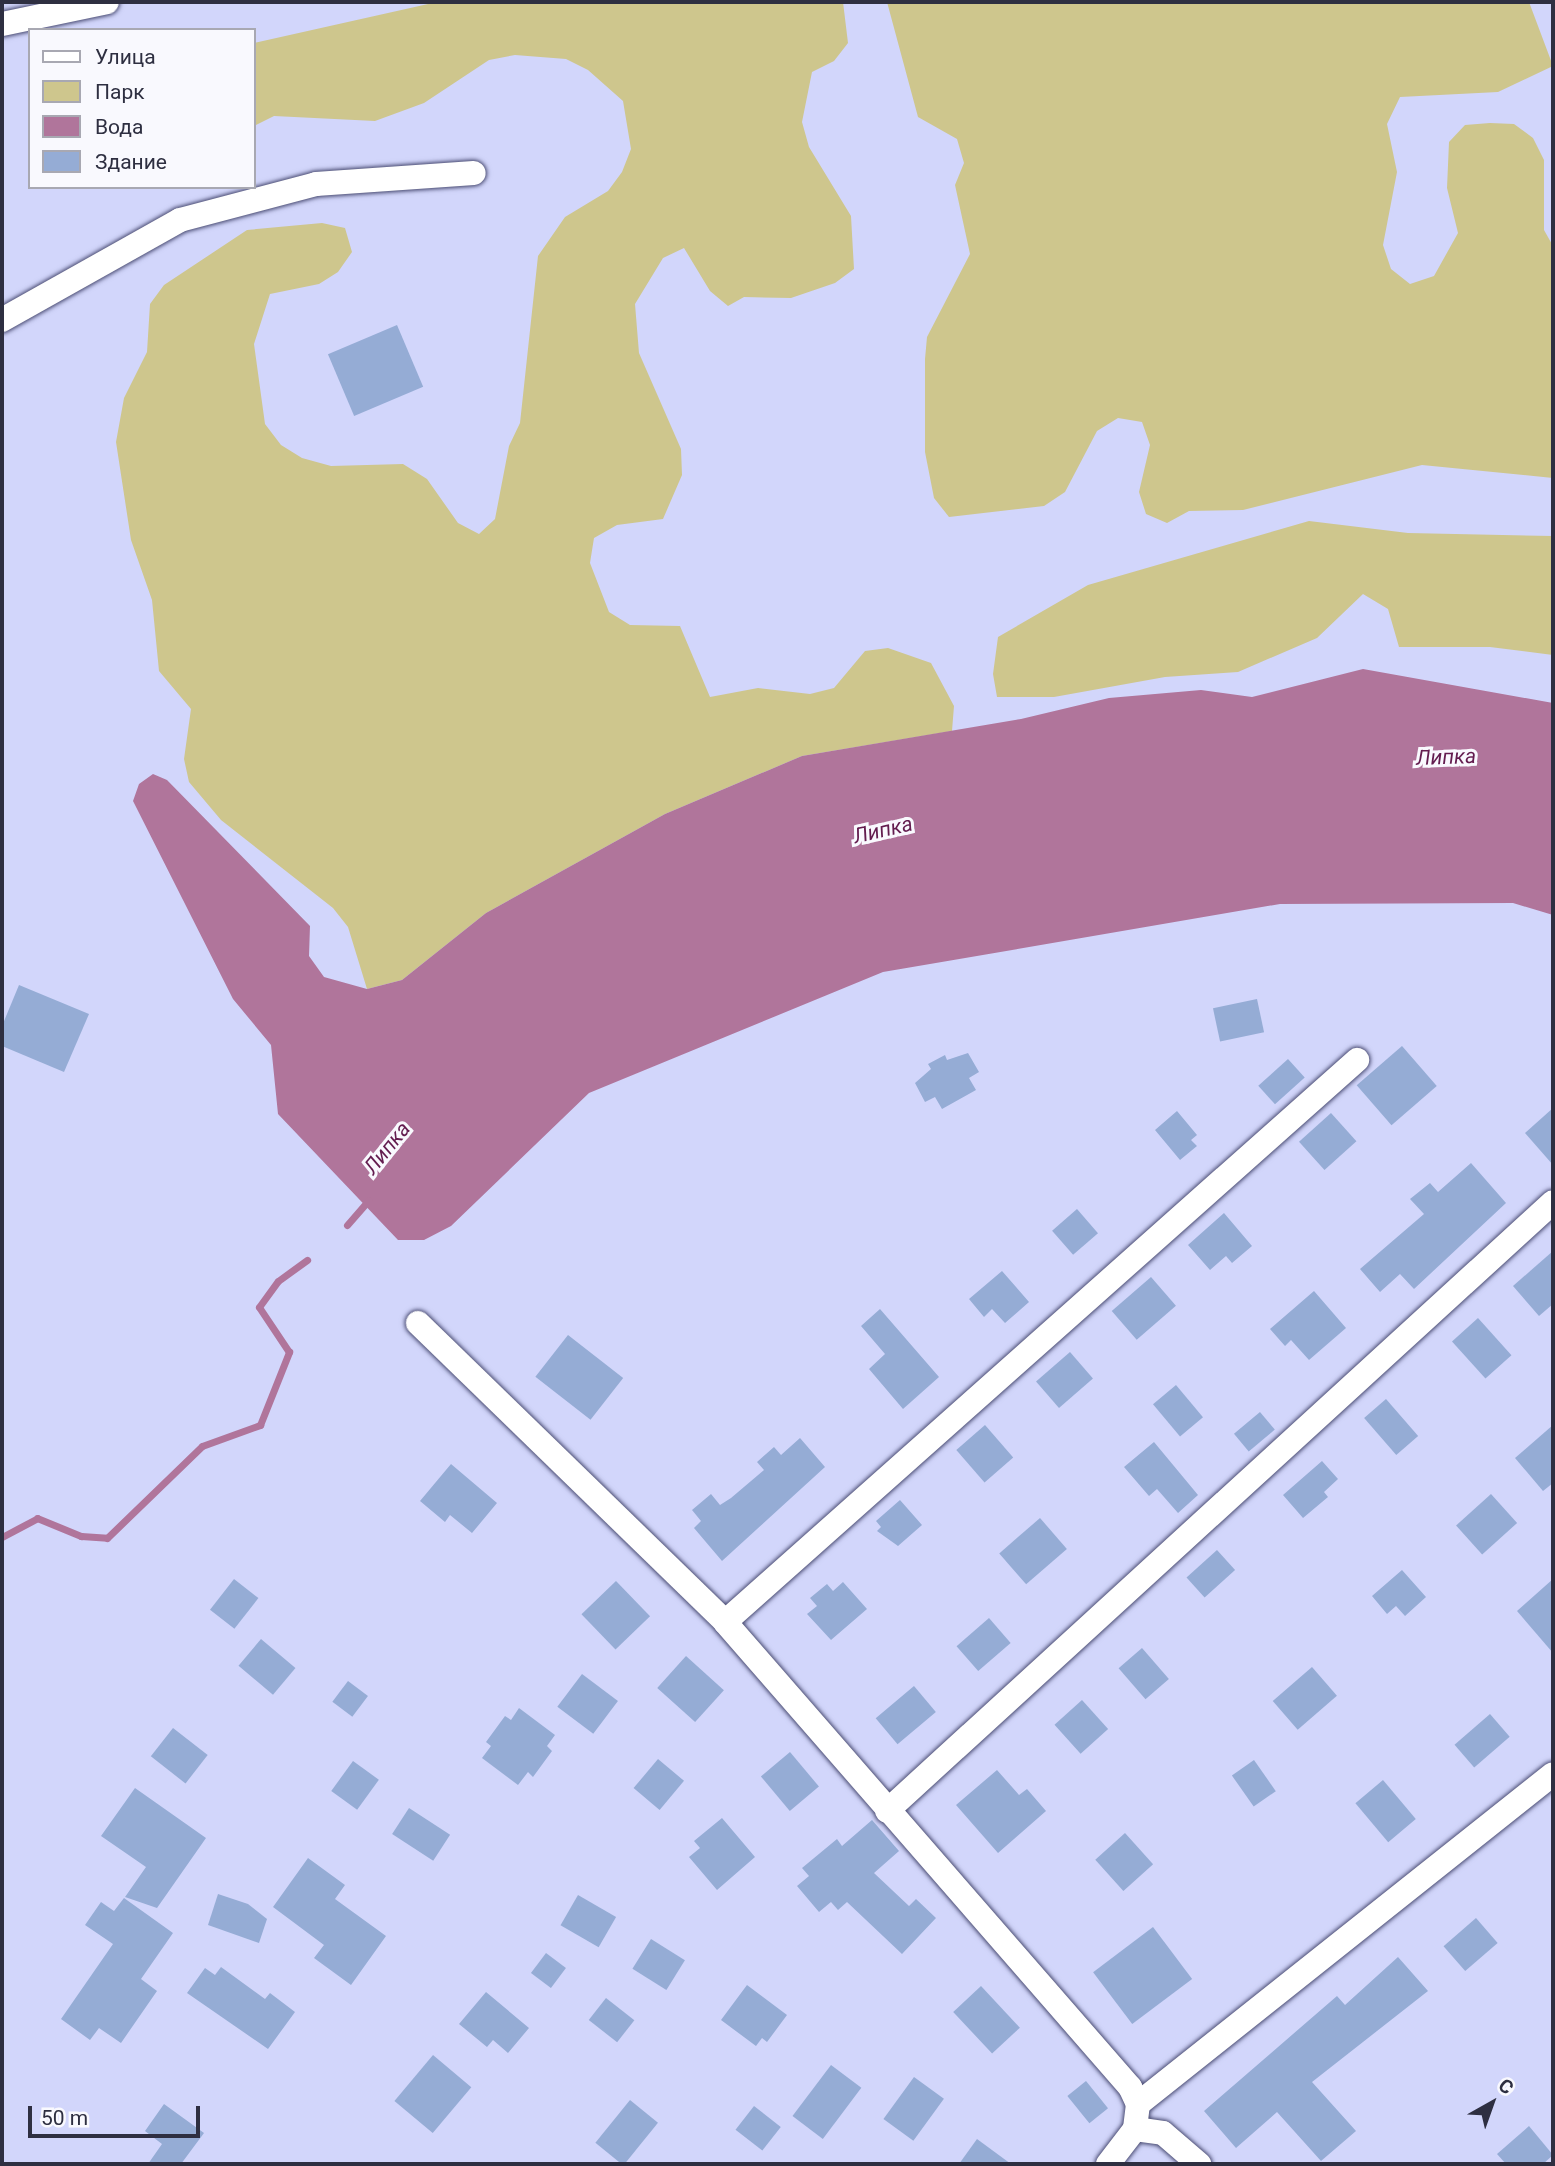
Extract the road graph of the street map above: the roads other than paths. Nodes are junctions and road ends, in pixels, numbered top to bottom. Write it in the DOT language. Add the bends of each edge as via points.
graph roads {
  1 [pos="107,2"];
  2 [pos="2,24"];
  3 [pos="474,173"];
  4 [pos="2,320"];
  5 [pos="1357,1060"];
  6 [pos="1553,1202"];
  7 [pos="418,1323"];
  8 [pos="725,1622"];
  9 [pos="1553,1774"];
  10 [pos="887,1811"];
  11 [pos="1138,2104"];
  12 [pos="1135,2129"];
  13 [pos="1108,2164"];
  14 [pos="1199,2164"];
  1 -- 2 [label="street"];
  3 -- 4 [label="street" via="316,184 180,220"];
  5 -- 8 [label="street"];
  6 -- 10 [label="street"];
  7 -- 8 [label="street"];
  8 -- 10 [label="street"];
  9 -- 11 [label="street"];
  10 -- 11 [label="street" via="1130,2087"];
  11 -- 12 [label="street"];
  12 -- 13 [label="street"];
  12 -- 14 [label="street" via="1163,2133"];
}
